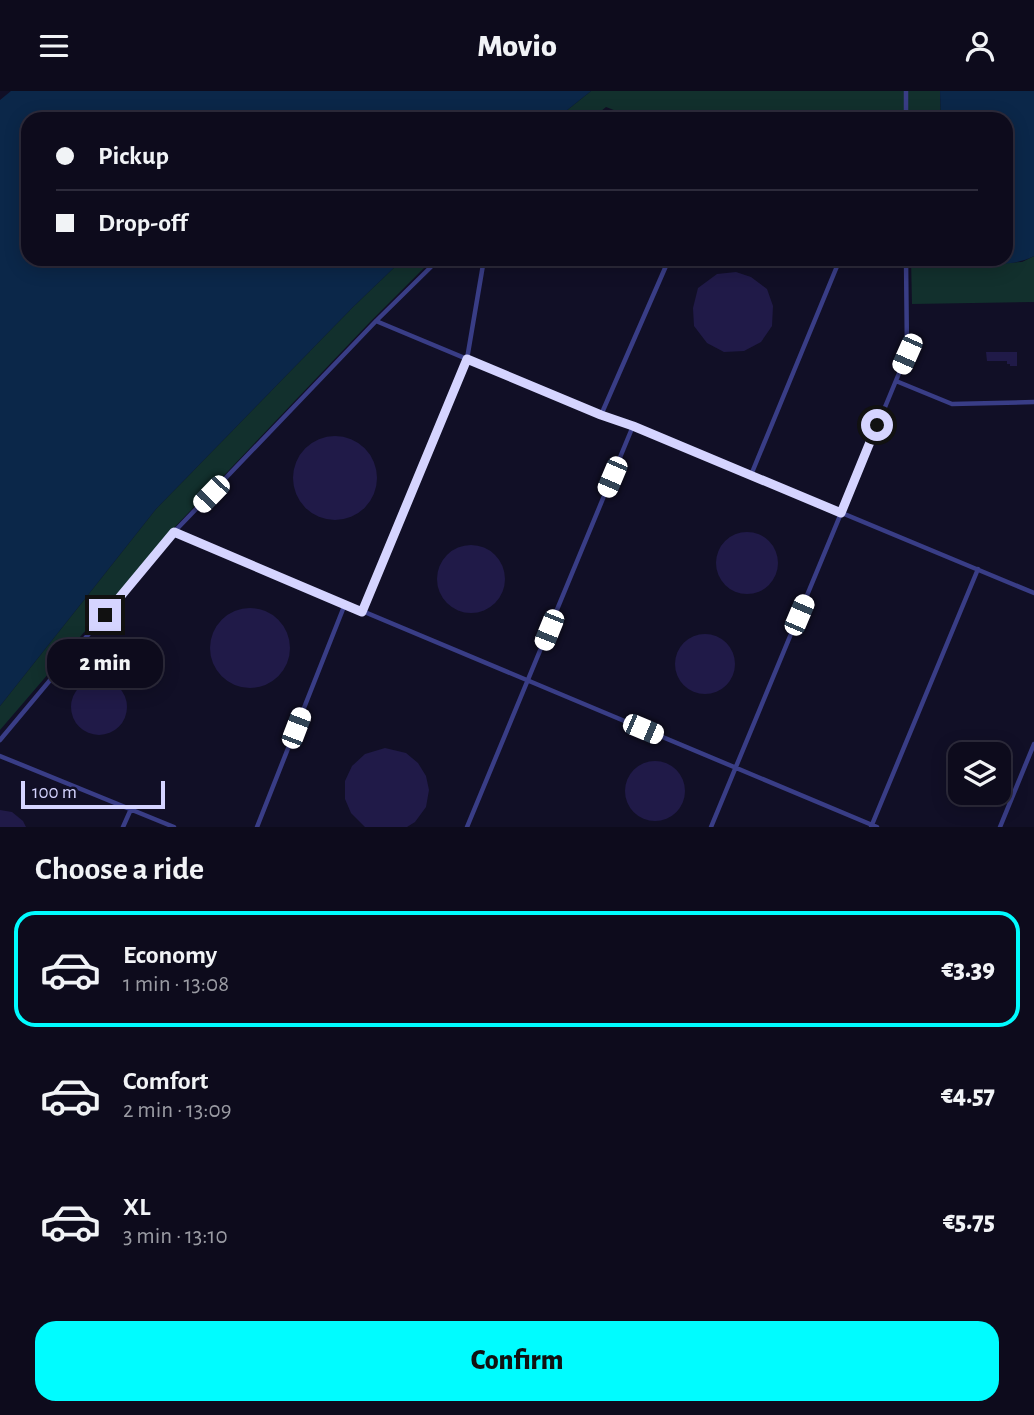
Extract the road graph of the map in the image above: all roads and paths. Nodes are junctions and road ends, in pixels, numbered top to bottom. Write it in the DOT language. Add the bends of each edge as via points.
graph roads {
  1 [pos="906,91"];
  2 [pos="906,112"];
  3 [pos="432,266"];
  4 [pos="483,266"];
  5 [pos="666,266"];
  6 [pos="837,266"];
  7 [pos="906,266"];
  8 [pos="376,321"];
  9 [pos="467,359"];
  10 [pos="895,381"];
  11 [pos="1034,402"];
  12 [pos="601,415"];
  13 [pos="633,426"];
  14 [pos="751,475"];
  15 [pos="841,513"];
  16 [pos="174,532"];
  17 [pos="978,569"];
  18 [pos="1034,593"];
  19 [pos="345,604"];
  20 [pos="362,612"];
  21 [pos="527,681"];
  22 [pos="0,740"];
  23 [pos="1034,744"];
  24 [pos="0,756"];
  25 [pos="735,768"];
  26 [pos="131,809"];
  27 [pos="873,826"];
  28 [pos="123,827"];
  29 [pos="174,827"];
  30 [pos="257,827"];
  31 [pos="467,827"];
  32 [pos="711,827"];
  33 [pos="1000,827"];
  1 -- 2 [label="lane"];
  3 -- 8 [label="lane"];
  4 -- 9 [label="lane"];
  5 -- 12 [label="lane"];
  6 -- 14 [label="lane"];
  7 -- 10 [label="lane" via="907,354"];
  8 -- 9 [label="lane"];
  8 -- 16 [label="lane"];
  9 -- 12 [label="lane"];
  9 -- 20 [label="lane"];
  10 -- 11 [label="lane" via="952,404"];
  10 -- 15 [label="lane"];
  12 -- 13 [label="lane"];
  13 -- 14 [label="lane"];
  13 -- 21 [label="lane"];
  14 -- 15 [label="lane"];
  15 -- 17 [label="lane"];
  15 -- 25 [label="lane"];
  16 -- 19 [label="lane"];
  16 -- 22 [label="lane"];
  17 -- 18 [label="lane"];
  17 -- 27 [label="lane"];
  19 -- 20 [label="lane"];
  19 -- 30 [label="lane"];
  20 -- 21 [label="lane"];
  21 -- 25 [label="lane"];
  21 -- 31 [label="lane"];
  23 -- 33 [label="lane"];
  24 -- 26 [label="lane"];
  25 -- 27 [label="lane"];
  25 -- 32 [label="lane"];
  26 -- 28 [label="lane"];
  26 -- 29 [label="lane"];
}
